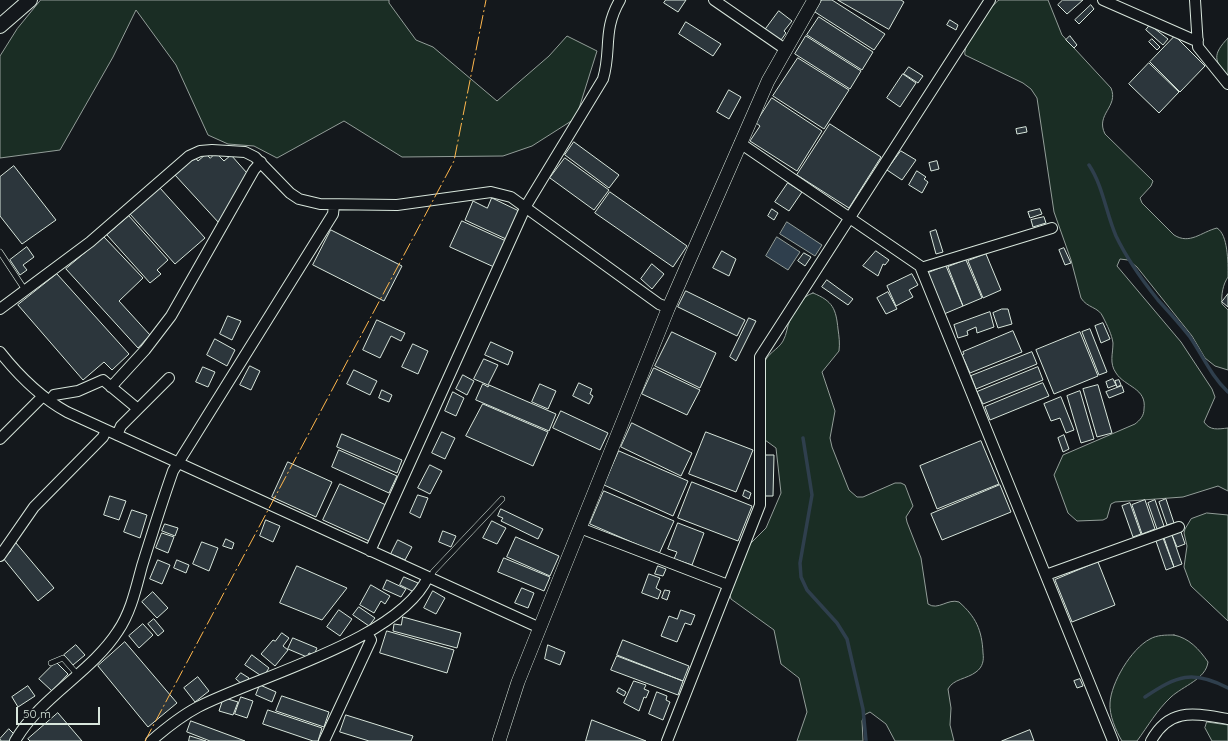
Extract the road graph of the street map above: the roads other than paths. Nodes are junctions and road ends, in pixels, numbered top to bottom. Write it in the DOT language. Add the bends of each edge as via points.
graph roads {
  1 [pos="30,0"];
  2 [pos="620,0"];
  3 [pos="714,0"];
  4 [pos="814,0"];
  5 [pos="990,0"];
  6 [pos="1103,0"];
  7 [pos="1195,0"];
  8 [pos="0,26"];
  9 [pos="1198,40"];
  10 [pos="785,49"];
  11 [pos="1228,84"];
  12 [pos="740,143"];
  13 [pos="261,162"];
  14 [pos="334,205"];
  15 [pos="526,206"];
  16 [pos="850,217"];
  17 [pos="1052,228"];
  18 [pos="0,252"];
  19 [pos="921,268"];
  20 [pos="25,290"];
  21 [pos="668,308"];
  22 [pos="0,309"];
  23 [pos="0,352"];
  24 [pos="169,378"];
  25 [pos="111,387"];
  26 [pos="46,399"];
  27 [pos="138,409"];
  28 [pos="106,430"];
  29 [pos="118,435"];
  30 [pos="0,439"];
  31 [pos="178,462"];
  32 [pos="502,499"];
  33 [pos="1179,527"];
  34 [pos="580,528"];
  35 [pos="370,551"];
  36 [pos="0,556"];
  37 [pos="1046,575"];
  38 [pos="429,578"];
  39 [pos="728,585"];
  40 [pos="540,628"];
  41 [pos="367,633"];
  42 [pos="51,663"];
  43 [pos="77,674"];
  44 [pos="1228,720"];
  45 [pos="15,741"];
  46 [pos="151,741"];
  47 [pos="324,741"];
  48 [pos="499,741"];
  49 [pos="667,741"];
  50 [pos="1113,741"];
  51 [pos="1151,741"];
  1 -- 8 [label="main road"];
  2 -- 15 [label="street" via="608,29 607,60 603,79"];
  3 -- 10 [label="street"];
  4 -- 10 [label="street"];
  5 -- 16 [label="street"];
  6 -- 9 [label="street"];
  7 -- 9 [label="street"];
  9 -- 11 [label="street" via="1198,47"];
  10 -- 12 [label="street"];
  12 -- 16 [label="street"];
  12 -- 21 [label="street"];
  13 -- 14 [label="street" via="281,186 299,199 309,203"];
  13 -- 20 [label="street" via="245,152 234,151 200,152 189,156 95,238"];
  13 -- 25 [label="street" via="254,170 171,316 145,350"];
  14 -- 15 [label="street" via="397,206 491,192 511,197"];
  14 -- 31 [label="street" via="333,214"];
  15 -- 21 [label="street" via="659,304"];
  15 -- 35 [label="street"];
  16 -- 19 [label="street"];
  16 -- 39 [label="street" via="760,357 760,505"];
  17 -- 19 [label="street"];
  18 -- 20 [label="lane"];
  19 -- 37 [label="street"];
  20 -- 22 [label="street"];
  21 -- 34 [label="street"];
  23 -- 26 [label="street"];
  24 -- 27 [label="street"];
  25 -- 26 [label="street" via="103,380 78,391"];
  25 -- 27 [label="street"];
  26 -- 28 [label="street"];
  26 -- 30 [label="street"];
  27 -- 29 [label="street" via="121,426"];
  28 -- 29 [label="street"];
  28 -- 36 [label="street" via="103,437 34,507"];
  29 -- 31 [label="street"];
  31 -- 35 [label="street"];
  31 -- 43 [label="street" via="124,620 111,641"];
  32 -- 38 [label="lane"];
  33 -- 37 [label="street"];
  34 -- 39 [label="street"];
  34 -- 40 [label="street"];
  35 -- 38 [label="street"];
  37 -- 50 [label="street"];
  38 -- 40 [label="street"];
  38 -- 41 [label="street" via="412,599"];
  39 -- 49 [label="street"];
  40 -- 48 [label="street" via="514,693"];
  41 -- 46 [label="street" via="198,707 175,721"];
  41 -- 47 [label="street" via="371,640"];
  42 -- 43 [label="lane" via="63,658"];
  43 -- 45 [label="street" via="30,720"];
  44 -- 51 [label="street" via="1194,714 1179,716 1165,724"];
}
